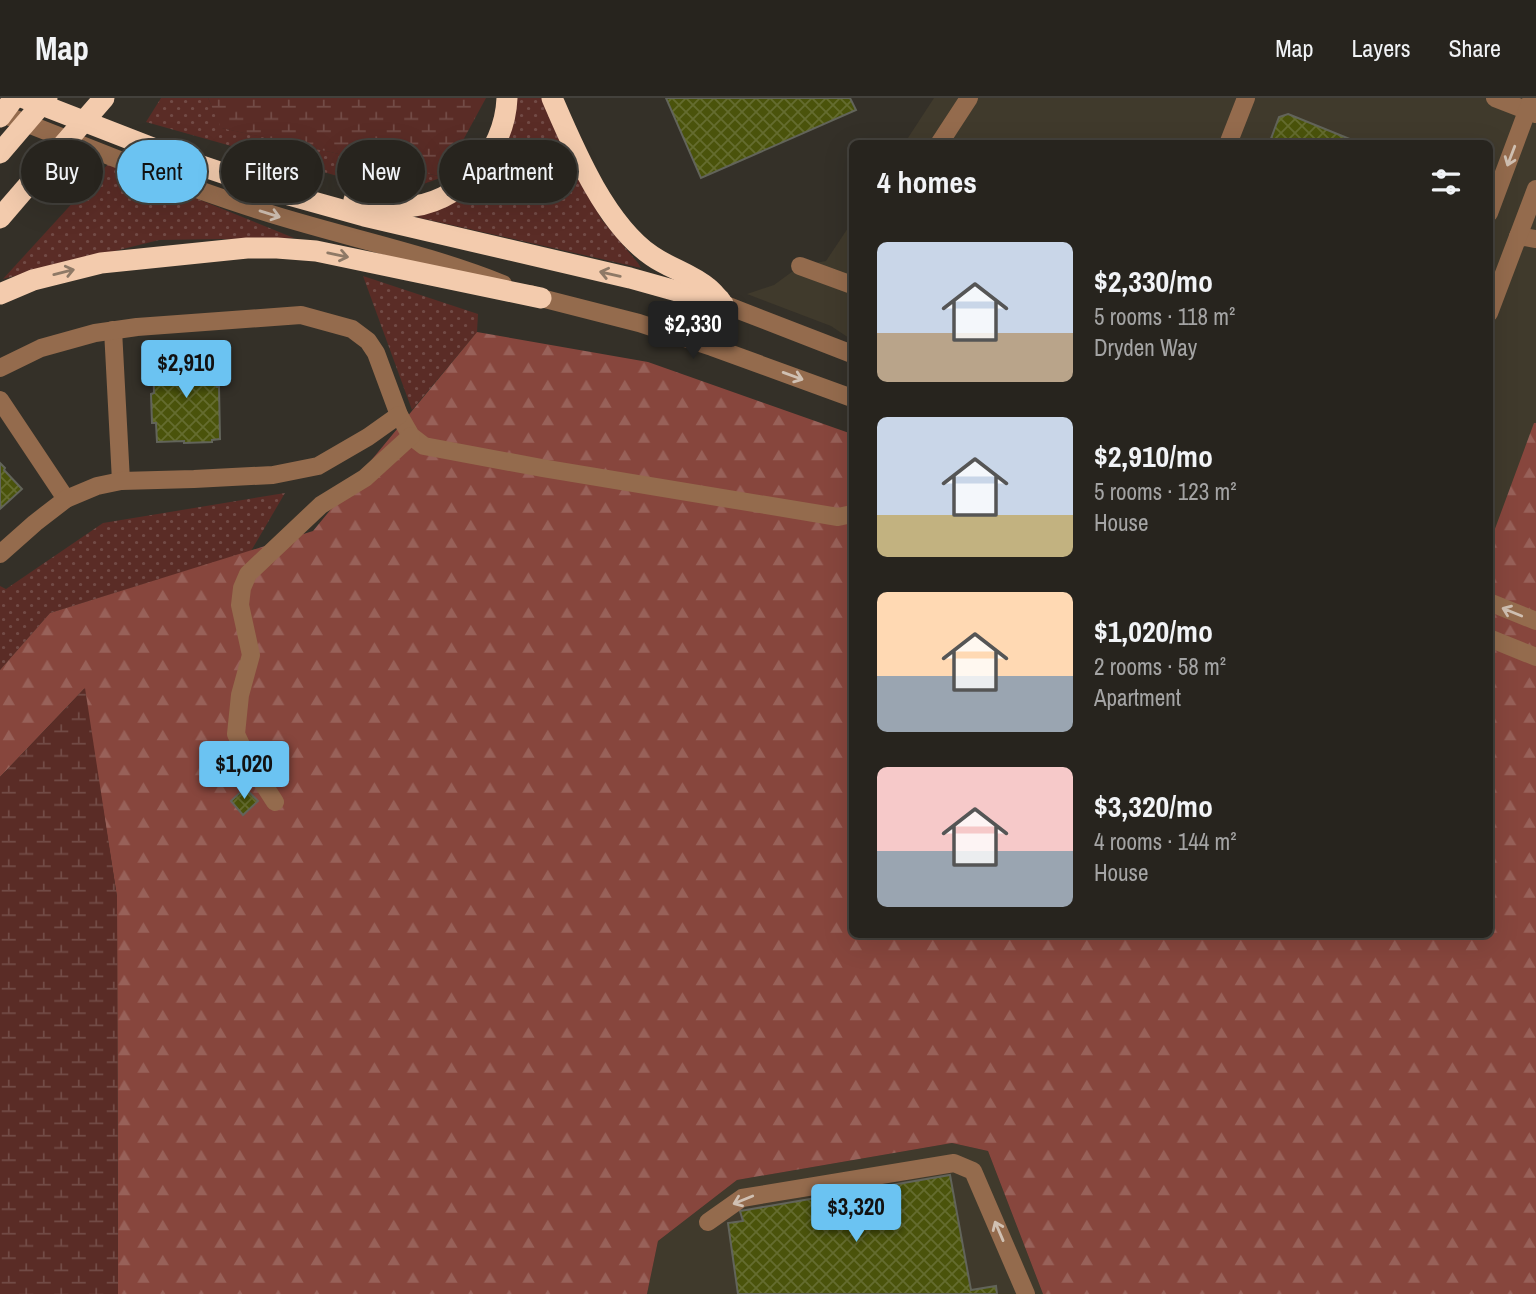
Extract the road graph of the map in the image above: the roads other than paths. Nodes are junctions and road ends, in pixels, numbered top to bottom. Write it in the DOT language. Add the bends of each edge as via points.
graph roads {
  1 [pos="14,98"];
  2 [pos="24,98"];
  3 [pos="47,98"];
  4 [pos="104,98"];
  5 [pos="508,98"];
  6 [pos="552,98"];
  7 [pos="969,98"];
  8 [pos="1246,98"];
  9 [pos="1495,98"];
  10 [pos="1532,107"];
  11 [pos="0,115"];
  12 [pos="942,140"];
  13 [pos="1230,140"];
  14 [pos="0,153"];
  15 [pos="221,172"];
  16 [pos="1536,189"];
  17 [pos="323,195"];
  18 [pos="318,203"];
  19 [pos="1493,203"];
  20 [pos="0,218"];
  21 [pos="1527,238"];
  22 [pos="800,265"];
  23 [pos="849,284"];
  24 [pos="0,294"];
  25 [pos="541,298"];
  26 [pos="723,304"];
  27 [pos="1493,305"];
  28 [pos="113,330"];
  29 [pos="849,353"];
  30 [pos="0,368"];
  31 [pos="849,397"];
  32 [pos="0,400"];
  33 [pos="399,415"];
  34 [pos="411,436"];
  35 [pos="121,481"];
  36 [pos="66,499"];
  37 [pos="849,515"];
  38 [pos="0,554"];
  39 [pos="1493,604"];
  40 [pos="1536,621"];
  41 [pos="1493,640"];
  42 [pos="1536,657"];
  43 [pos="275,802"];
  44 [pos="708,1222"];
  45 [pos="1026,1294"];
  1 -- 11 [label="highway, bridge"];
  2 -- 15 [label="highway"];
  3 -- 14 [label="highway, bridge"];
  4 -- 20 [label="highway, bridge"];
  5 -- 17 [label="highway" via="493,151 473,177 455,190 404,207"];
  6 -- 26 [label="highway" via="584,169 614,218 652,256 707,287"];
  7 -- 12 [label="street"];
  8 -- 13 [label="street"];
  9 -- 10 [label="street"];
  10 -- 19 [label="street, one-way"];
  11 -- 25 [label="street, one-way" via="248,207 475,272"];
  16 -- 21 [label="street"];
  26 -- 18 [label="highway, one-way"];
  21 -- 27 [label="street"];
  22 -- 23 [label="street"];
  24 -- 25 [label="highway, one-way" via="33,280 101,263 277,248 316,251"];
  25 -- 31 [label="street, one-way" via="712,346"];
  26 -- 29 [label="street"];
  28 -- 30 [label="street" via="41,348"];
  28 -- 33 [label="street" via="301,315 340,325 368,341 376,353"];
  28 -- 35 [label="street"];
  32 -- 36 [label="street"];
  33 -- 34 [label="street"];
  33 -- 35 [label="street" via="318,466 273,475"];
  34 -- 37 [label="street" via="424,446 542,468 838,517"];
  34 -- 43 [label="street" via="365,478 321,505 248,574 242,588 240,605 251,655 236,734"];
  35 -- 36 [label="street"];
  36 -- 38 [label="street"];
  40 -- 39 [label="street, one-way"];
  41 -- 42 [label="street"];
  45 -- 44 [label="street, one-way" via="973,1171 954,1163 741,1198"];
}
